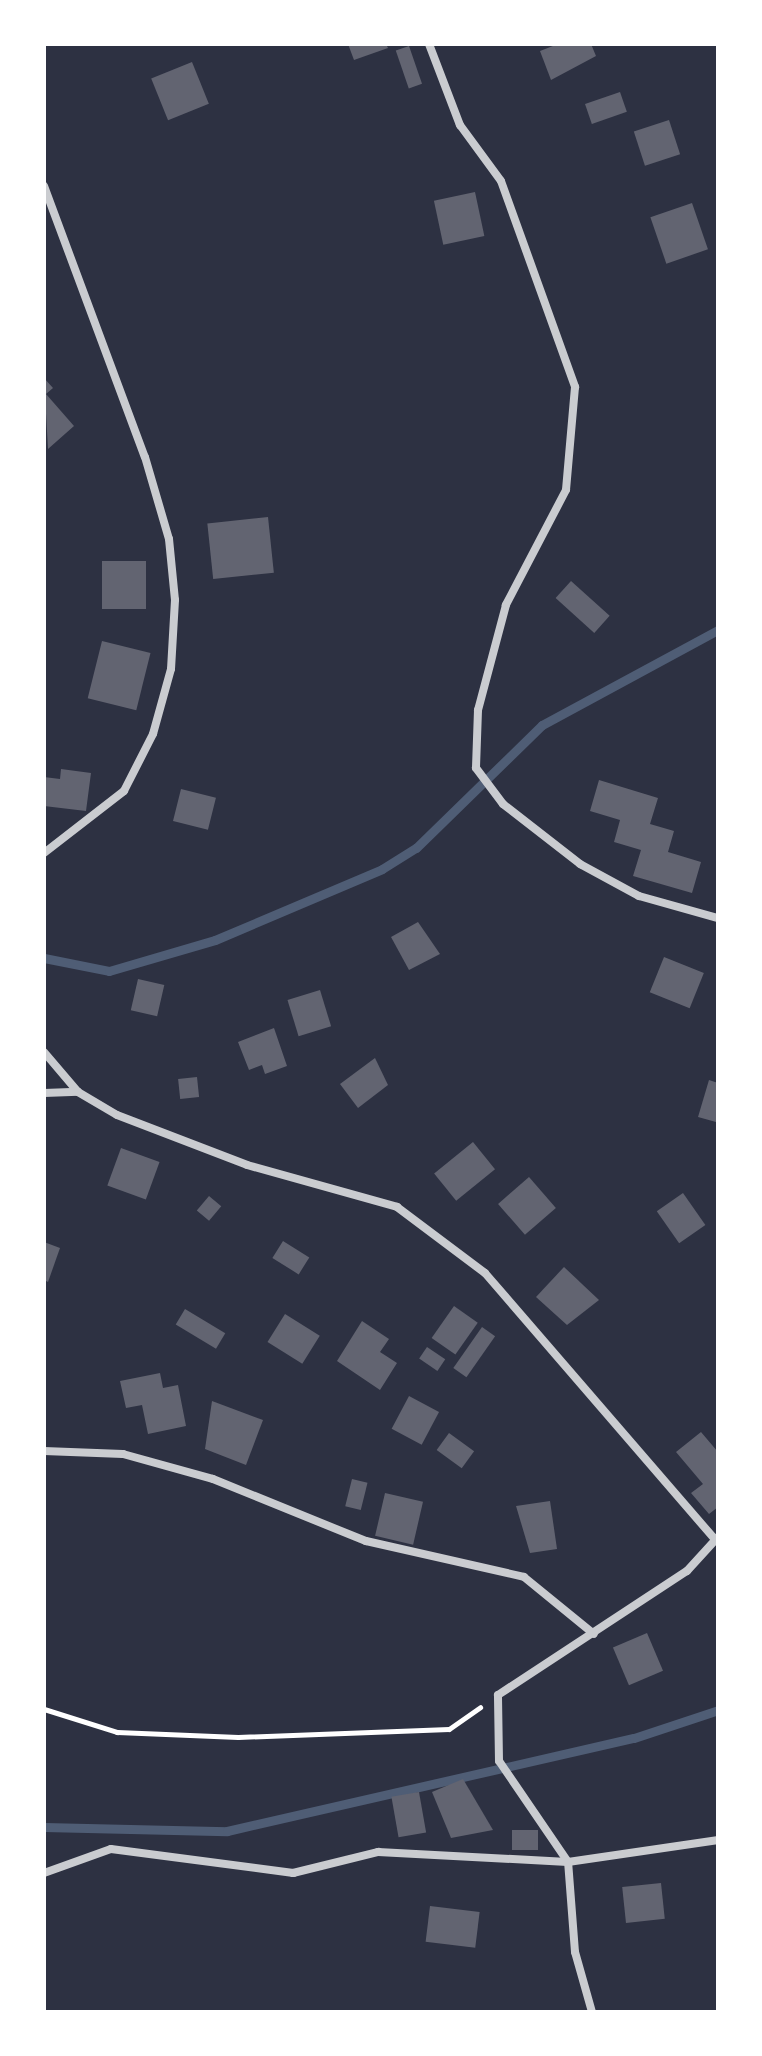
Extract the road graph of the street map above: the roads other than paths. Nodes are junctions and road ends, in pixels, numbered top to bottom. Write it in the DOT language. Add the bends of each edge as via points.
graph roads {
  1 [pos="429,44"];
  2 [pos="44,186"];
  3 [pos="44,853"];
  4 [pos="718,918"];
  5 [pos="44,1052"];
  6 [pos="78,1092"];
  7 [pos="44,1093"];
  8 [pos="44,1451"];
  9 [pos="715,1537"];
  10 [pos="594,1634"];
  11 [pos="718,1840"];
  12 [pos="568,1862"];
  13 [pos="44,1873"];
  14 [pos="592,2012"];
  1 -- 4 [label="street" via="460,125 501,181 575,387 566,490 506,605 478,710 476,768 496,795 592,870 639,896"];
  2 -- 3 [label="street" via="145,457 169,539 175,600 171,669 153,734 124,791"];
  5 -- 6 [label="street"];
  6 -- 7 [label="street"];
  6 -- 9 [label="street" via="117,1115 247,1165 397,1207 485,1273"];
  8 -- 10 [label="street" via="123,1454 213,1479 366,1541 524,1577"];
  9 -- 10 [label="street" via="687,1571"];
  10 -- 12 [label="street" via="498,1695 499,1761"];
  11 -- 12 [label="street"];
  12 -- 13 [label="street" via="406,1851 293,1873 111,1849"];
  12 -- 14 [label="street" via="575,1952"];
}
